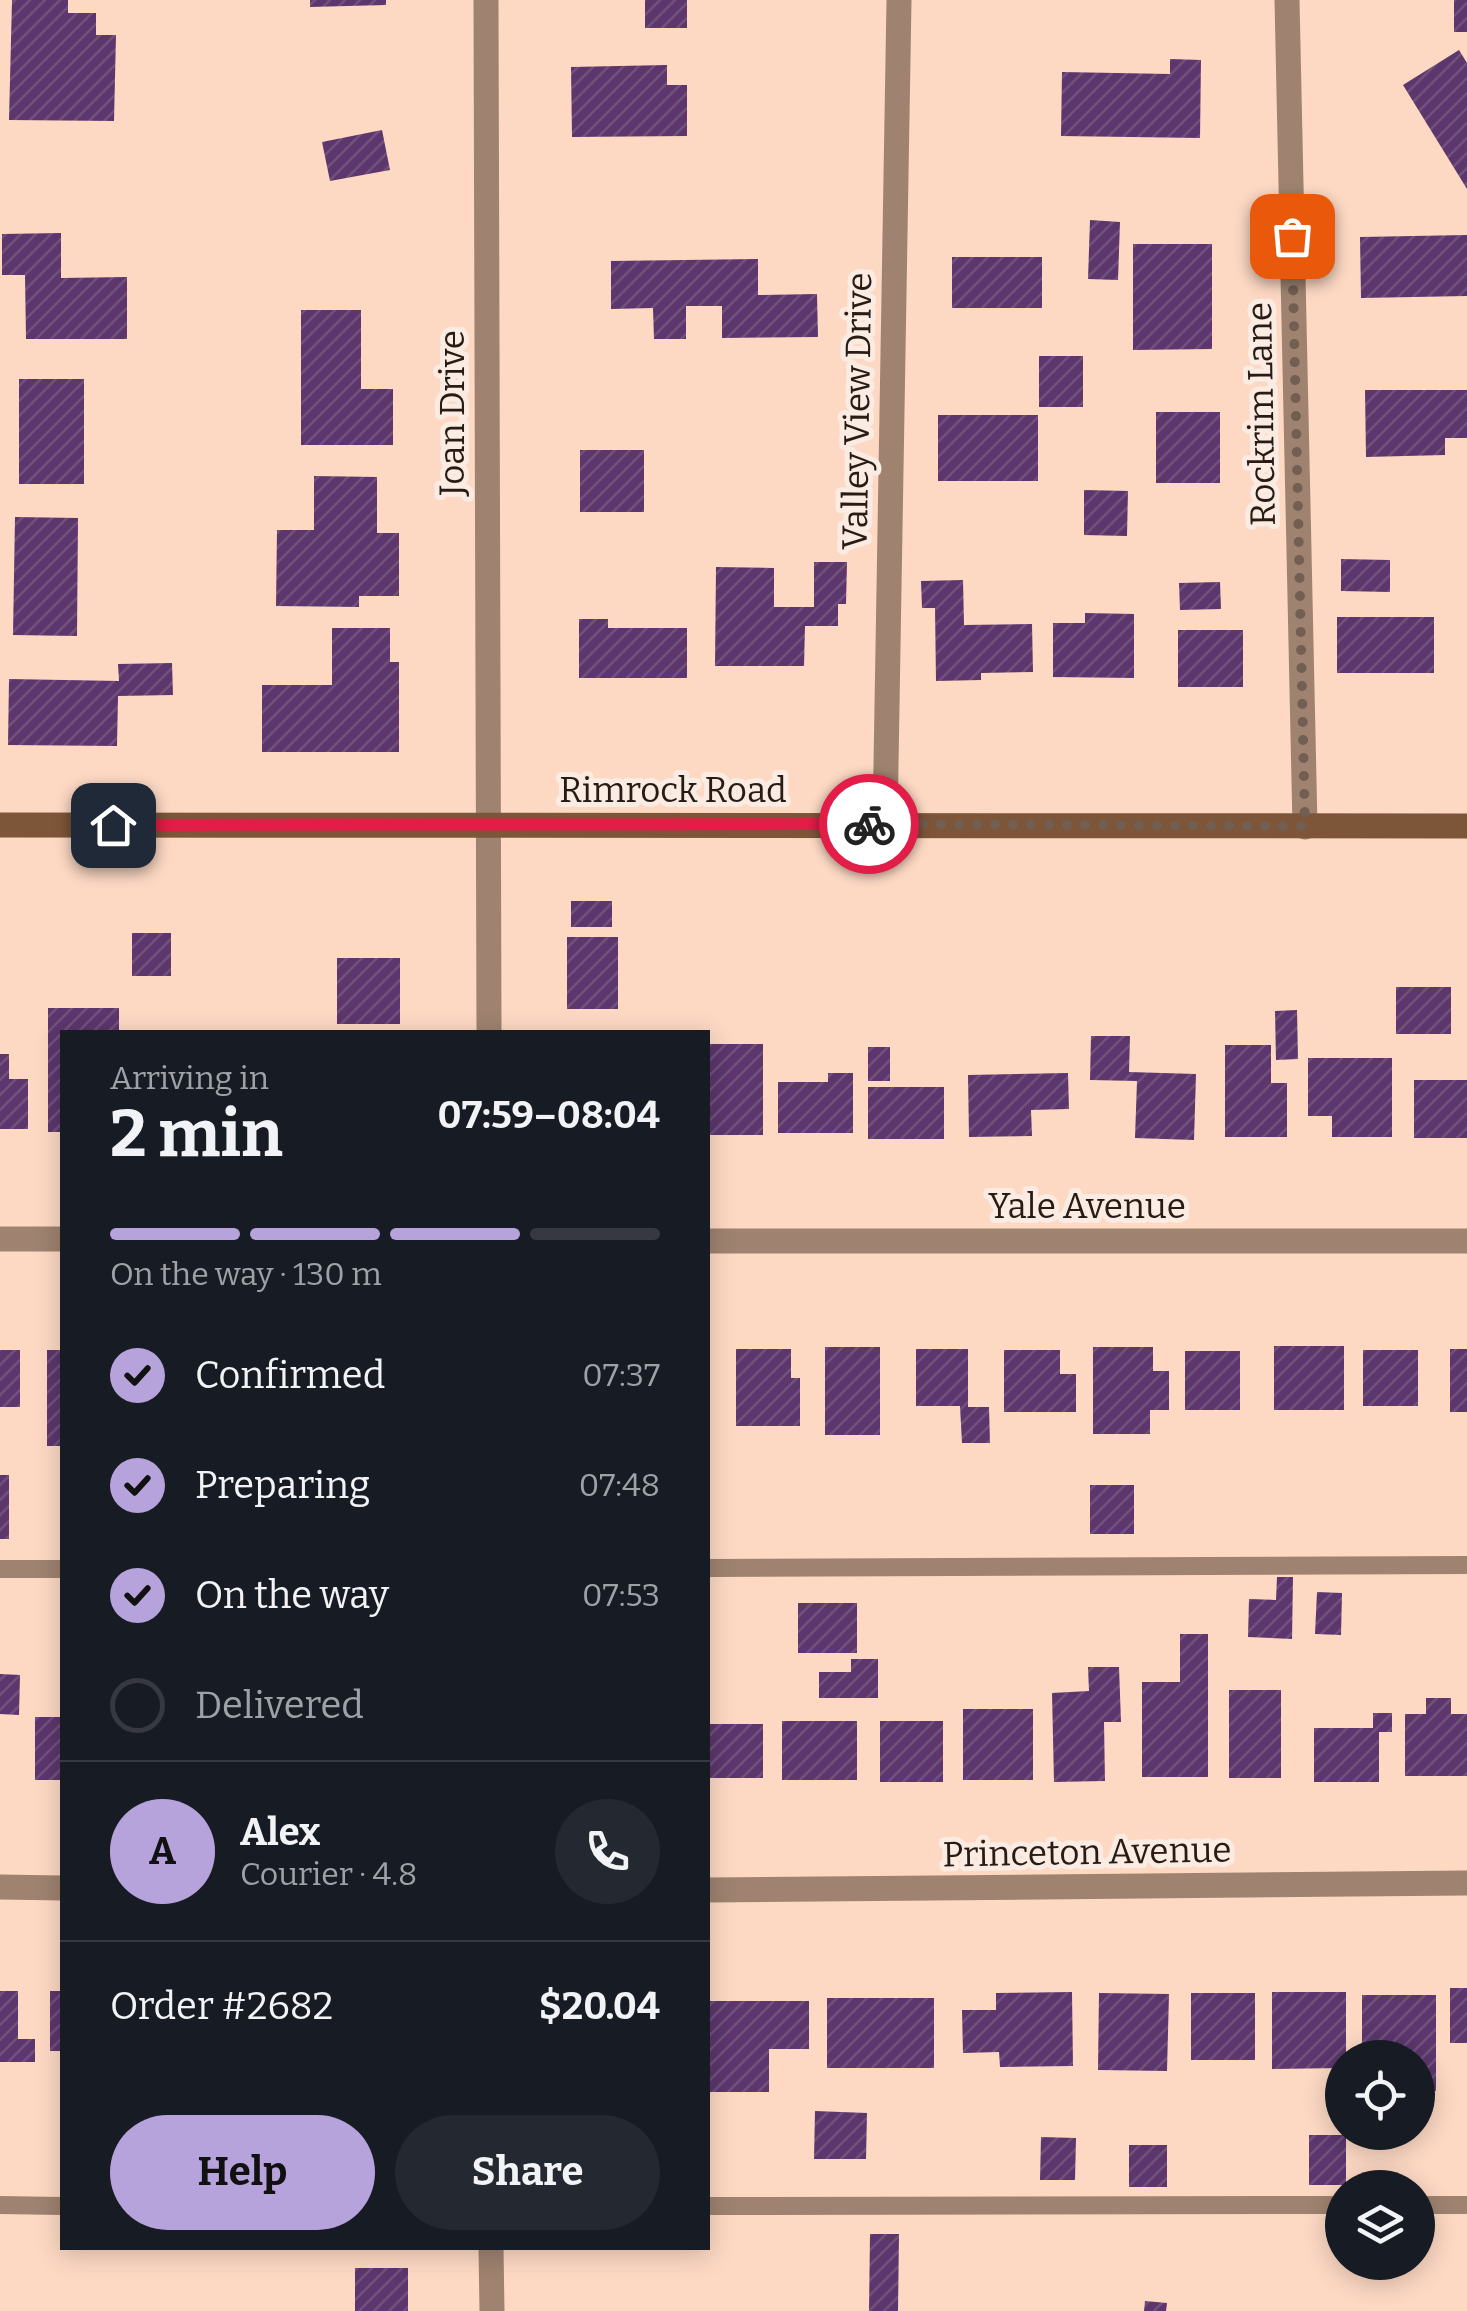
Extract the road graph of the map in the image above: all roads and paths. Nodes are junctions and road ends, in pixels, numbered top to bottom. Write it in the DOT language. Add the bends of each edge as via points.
graph roads {
  1 [pos="486,0"];
  2 [pos="899,0"];
  3 [pos="1287,0"];
  4 [pos="885,824"];
  5 [pos="0,825"];
  6 [pos="488,825"];
  7 [pos="1305,826"];
  8 [pos="1467,826"];
  9 [pos="489,1030"];
  10 [pos="0,1239"];
  11 [pos="60,1239"];
  12 [pos="710,1241"];
  13 [pos="1467,1241"];
  14 [pos="1467,1564"];
  15 [pos="710,1568"];
  16 [pos="60,1569"];
  17 [pos="0,1570"];
  18 [pos="1467,1883"];
  19 [pos="0,1888"];
  20 [pos="60,1888"];
  21 [pos="710,1890"];
  22 [pos="0,2205"];
  23 [pos="1325,2205"];
  24 [pos="1435,2205"];
  25 [pos="1467,2205"];
  26 [pos="60,2206"];
  27 [pos="710,2206"];
  28 [pos="492,2250"];
  29 [pos="492,2311"];
  1 -- 6 [label="street, Joan Drive"];
  2 -- 4 [label="street, Valley View Drive"];
  3 -- 7 [label="street, Rockrim Lane"];
  4 -- 6 [label="main road, Rimrock Road"];
  4 -- 7 [label="main road, Rimrock Road"];
  5 -- 6 [label="main road, Rimrock Road"];
  6 -- 9 [label="street, Joan Drive"];
  7 -- 8 [label="main road, Rimrock Road"];
  10 -- 11 [label="street"];
  12 -- 13 [label="street, Yale Avenue"];
  14 -- 15 [label="lane"];
  16 -- 17 [label="lane"];
  18 -- 21 [label="street, Princeton Avenue"];
  19 -- 20 [label="street"];
  22 -- 26 [label="lane"];
  23 -- 27 [label="lane"];
  24 -- 25 [label="lane"];
  28 -- 29 [label="street"];
}
